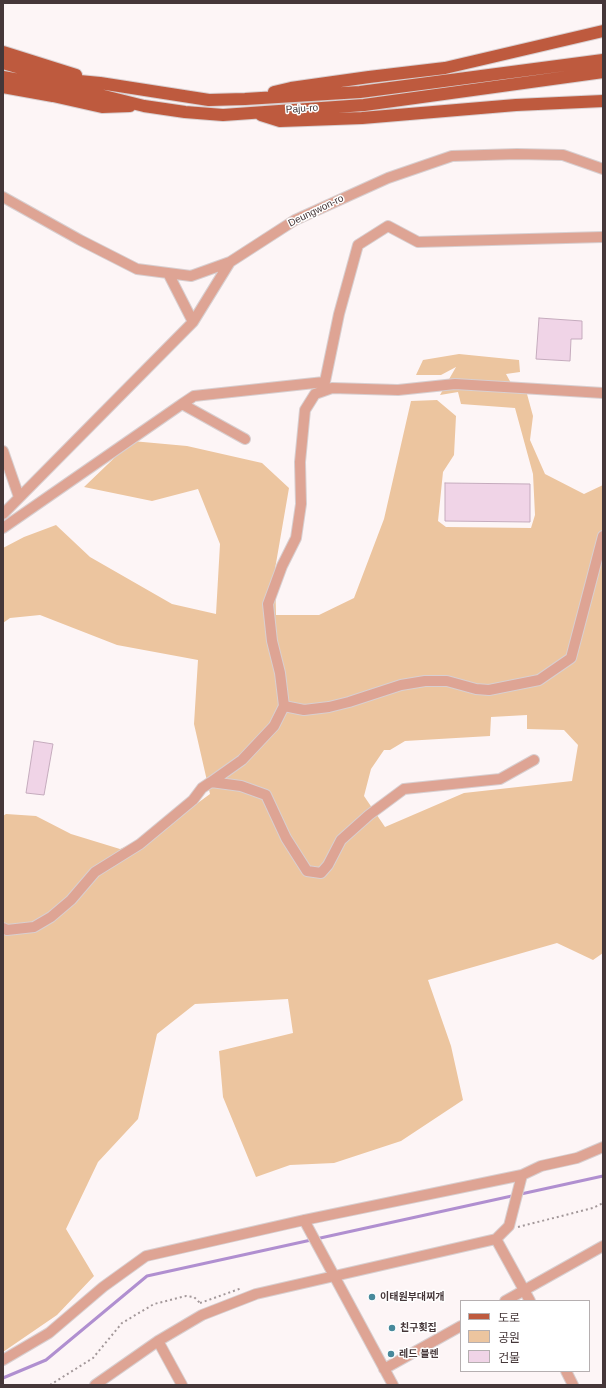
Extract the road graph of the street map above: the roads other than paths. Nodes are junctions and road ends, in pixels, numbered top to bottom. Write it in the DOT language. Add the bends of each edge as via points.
graph roads {
  1 [pos="603,31"];
  2 [pos="3,52"];
  3 [pos="603,60"];
  4 [pos="3,63"];
  5 [pos="603,72"];
  6 [pos="3,77"];
  7 [pos="100,83"];
  8 [pos="3,87"];
  9 [pos="245,99"];
  10 [pos="603,101"];
  11 [pos="144,106"];
  12 [pos="254,112"];
  13 [pos="603,168"];
  14 [pos="3,197"];
  15 [pos="603,237"];
  16 [pos="230,262"];
  17 [pos="168,273"];
  18 [pos="193,322"];
  19 [pos="324,387"];
  20 [pos="603,393"];
  21 [pos="182,404"];
  22 [pos="245,439"];
  23 [pos="3,451"];
  24 [pos="19,497"];
  25 [pos="3,514"];
  26 [pos="3,528"];
  27 [pos="603,536"];
  28 [pos="284,706"];
  29 [pos="534,760"];
  30 [pos="212,782"];
  31 [pos="3,928"];
  32 [pos="603,1147"];
  33 [pos="522,1175"];
  34 [pos="304,1220"];
  35 [pos="496,1240"];
  36 [pos="603,1246"];
  37 [pos="333,1276"];
  38 [pos="524,1290"];
  39 [pos="507,1300"];
  40 [pos="529,1300"];
  41 [pos="460,1327"];
  42 [pos="158,1341"];
  43 [pos="3,1360"];
  44 [pos="384,1369"];
  45 [pos="566,1372"];
  46 [pos="95,1385"];
  47 [pos="182,1385"];
  48 [pos="393,1385"];
  49 [pos="573,1385"];
  1 -- 9 [label="main road" via="445,68 291,88"];
  2 -- 7 [label="main road"];
  3 -- 9 [label="main road, Paju-ro" via="360,92"];
  4 -- 7 [label="main road, Paju-ro" via="58,79"];
  5 -- 12 [label="main road, Paju-ro" via="364,105"];
  6 -- 11 [label="main road, Paju-ro" via="72,89"];
  7 -- 9 [label="main road, Paju-ro" via="209,100"];
  8 -- 11 [label="main road" via="102,107"];
  10 -- 12 [label="main road" via="288,121 280,121"];
  11 -- 12 [label="main road, Paju-ro" via="223,115"];
  13 -- 16 [label="street, Deungwon-ro" via="563,155 452,156 388,178 295,220"];
  14 -- 17 [label="street, Deungwon-ro" via="137,269"];
  15 -- 19 [label="street" via="418,242 388,226 358,245 339,314"];
  16 -- 17 [label="street, Deungwon-ro" via="191,276"];
  16 -- 18 [label="street"];
  17 -- 18 [label="street"];
  18 -- 24 [label="street"];
  19 -- 20 [label="street" via="398,390 455,384"];
  19 -- 21 [label="street" via="194,396"];
  19 -- 28 [label="street" via="315,394 304,410 300,462 301,504 296,538 268,604"];
  21 -- 22 [label="street"];
  21 -- 26 [label="street"];
  23 -- 24 [label="street"];
  24 -- 25 [label="street"];
  27 -- 28 [label="street" via="571,658 539,680 488,690 447,681 424,681 401,685 329,707 304,710"];
  28 -- 30 [label="street" via="274,726 242,760"];
  29 -- 30 [label="street" via="500,780 404,789 341,840 321,873 307,871 286,838 266,795 241,786"];
  30 -- 31 [label="street" via="140,844 95,872 72,900 51,917 34,927 7,930"];
  32 -- 33 [label="street" via="577,1158 541,1166"];
  33 -- 34 [label="street"];
  33 -- 35 [label="street" via="509,1226"];
  34 -- 37 [label="street"];
  34 -- 43 [label="street" via="146,1256 103,1287 49,1333"];
  35 -- 37 [label="street"];
  35 -- 38 [label="street"];
  36 -- 38 [label="street"];
  37 -- 42 [label="street" via="256,1294 202,1315"];
  37 -- 44 [label="street"];
  38 -- 39 [label="street"];
  38 -- 40 [label="street"];
  41 -- 44 [label="street"];
  42 -- 46 [label="street"];
  42 -- 47 [label="street"];
  44 -- 48 [label="street"];
  45 -- 49 [label="street"];
}
